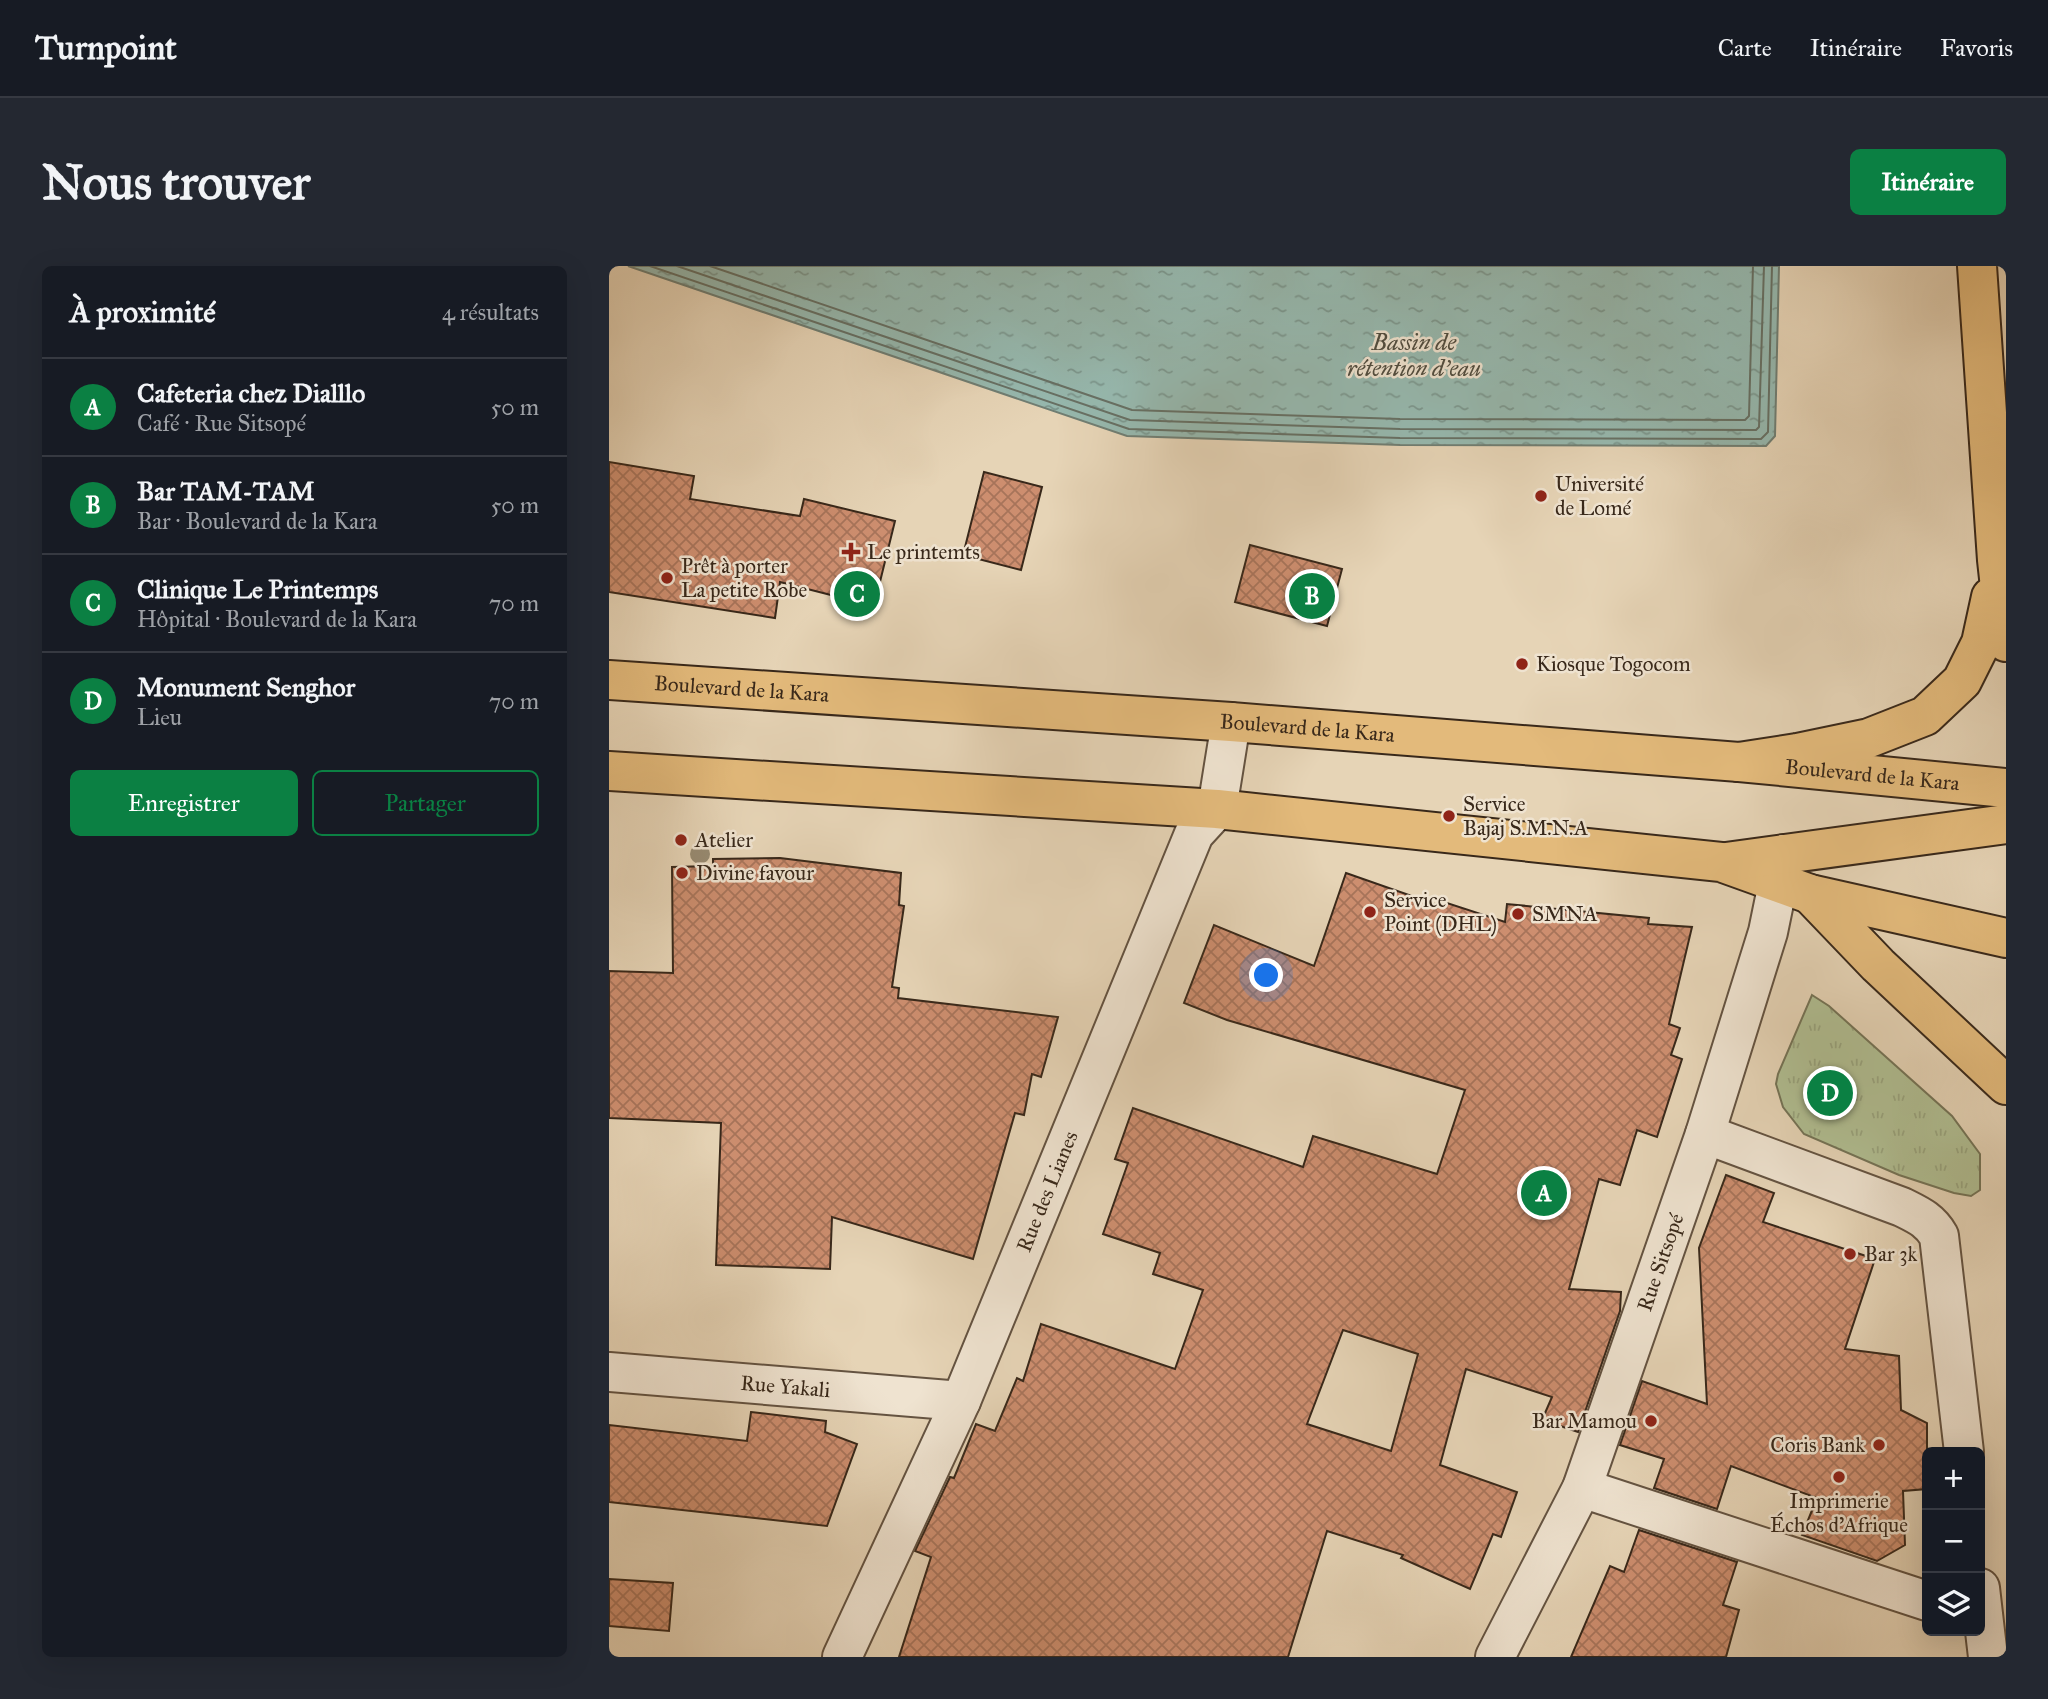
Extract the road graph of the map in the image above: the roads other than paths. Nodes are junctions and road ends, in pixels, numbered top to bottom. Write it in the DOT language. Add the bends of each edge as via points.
graph roads {
  1 [pos="1977,266"];
  2 [pos="1997,560"];
  3 [pos="2006,642"];
  4 [pos="609,680"];
  5 [pos="1231,722"];
  6 [pos="1739,762"];
  7 [pos="609,771"];
  8 [pos="2006,788"];
  9 [pos="1217,809"];
  10 [pos="2006,824"];
  11 [pos="1791,877"];
  12 [pos="2006,939"];
  13 [pos="2006,1085"];
  14 [pos="1705,1135"];
  15 [pos="609,1372"];
  16 [pos="961,1401"];
  17 [pos="1963,1447"];
  18 [pos="1583,1488"];
  19 [pos="1922,1599"];
  20 [pos="1985,1636"];
  21 [pos="842,1657"];
  22 [pos="1495,1657"];
  23 [pos="1988,1657"];
  1 -- 2 [label="main road"];
  2 -- 3 [label="main road"];
  2 -- 6 [label="main road" via="1981,643 1962,681 1925,716 1869,738"];
  4 -- 5 [label="main road, Boulevard de la Kara"];
  5 -- 6 [label="main road, Boulevard de la Kara"];
  5 -- 9 [label="street"];
  6 -- 8 [label="main road, Boulevard de la Kara"];
  7 -- 9 [label="main road"];
  9 -- 11 [label="main road" via="1721,862"];
  9 -- 16 [label="street, Rue des Lianes" via="1194,834"];
  10 -- 11 [label="main road"];
  11 -- 12 [label="main road"];
  11 -- 13 [label="main road"];
  11 -- 14 [label="street, Rue Sitsopé" via="1768,932"];
  14 -- 17 [label="street" via="1902,1207 1934,1227 1939,1236"];
  14 -- 18 [label="street, Rue Sitsopé"];
  15 -- 16 [label="street, Rue Yakali"];
  16 -- 21 [label="street, Rue des Lianes"];
  18 -- 19 [label="street"];
  18 -- 22 [label="street, Rue Sitsopé"];
  20 -- 23 [label="street"];
}
